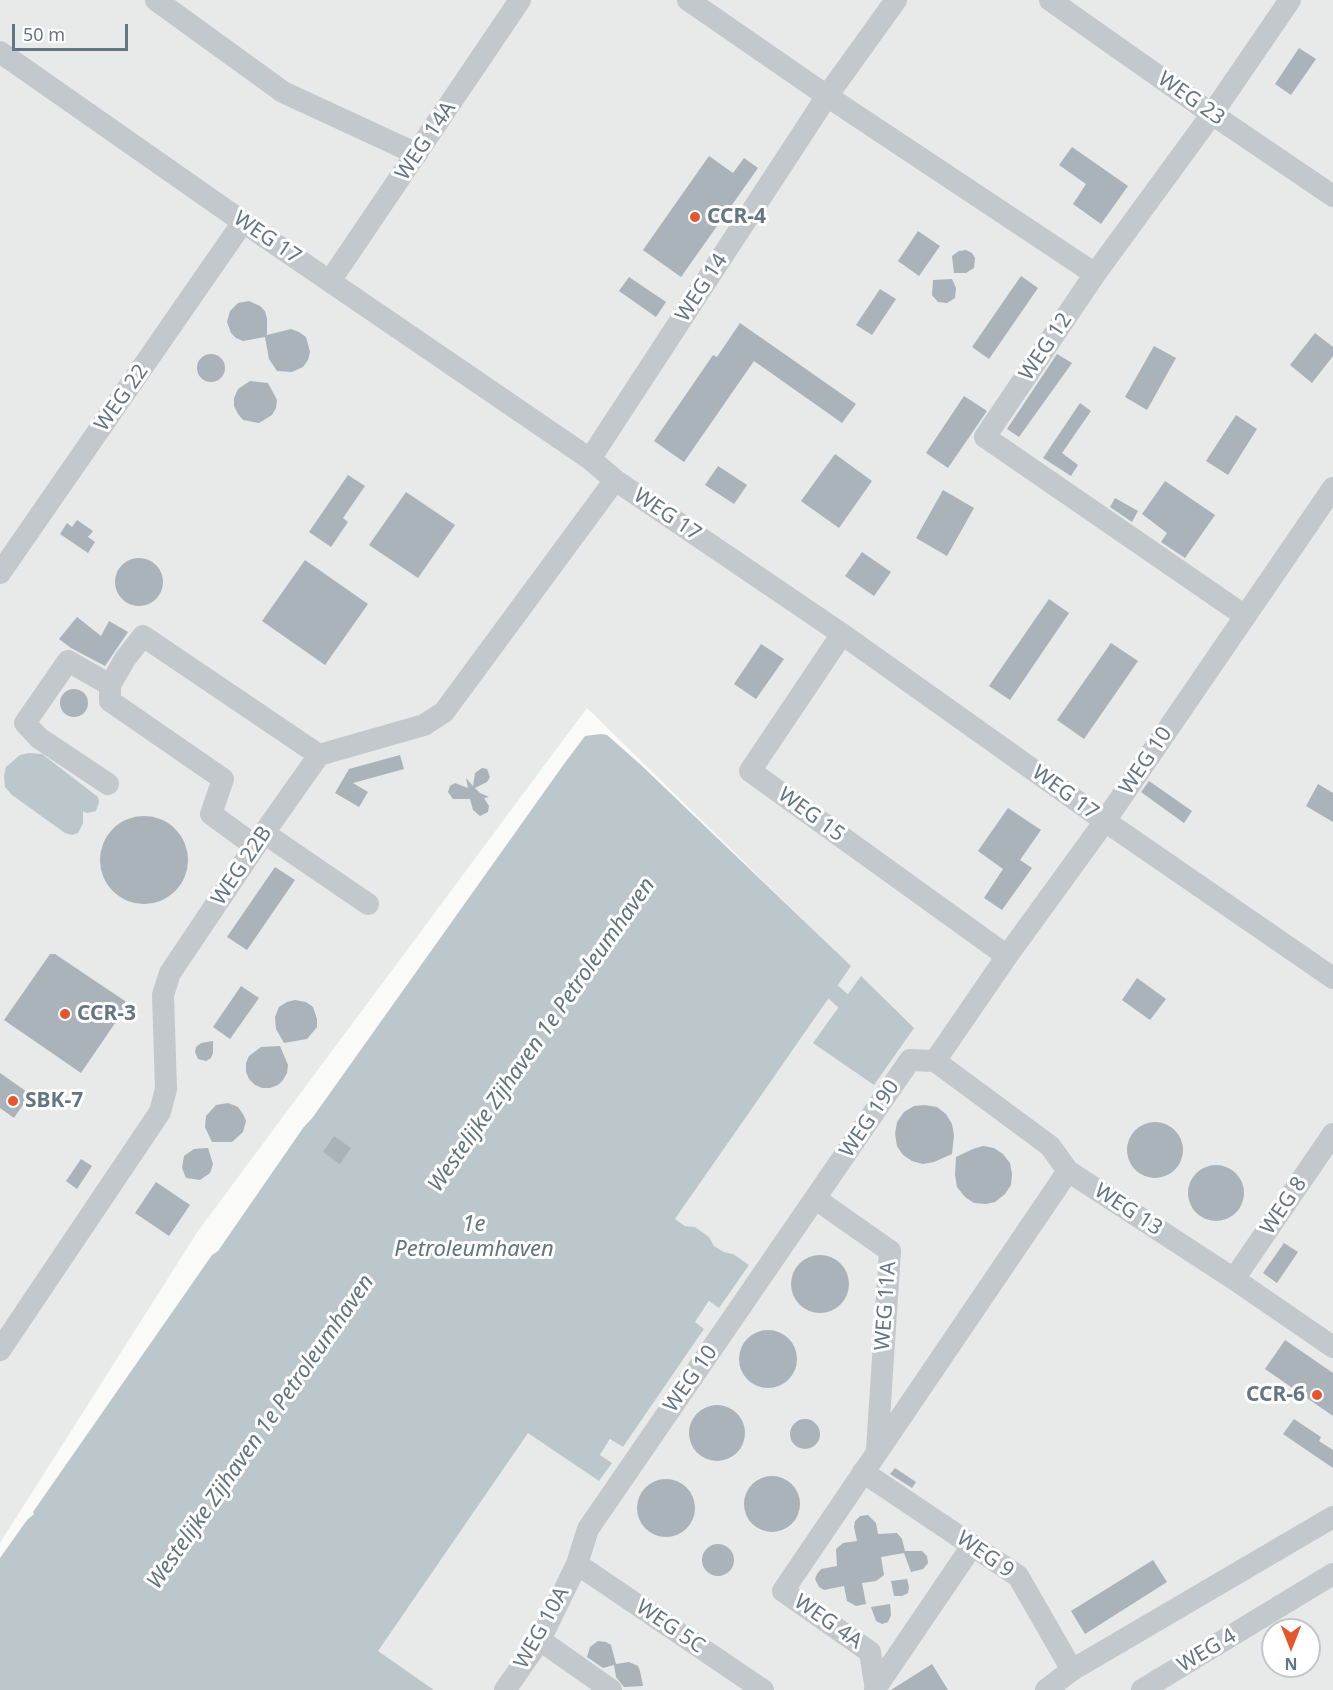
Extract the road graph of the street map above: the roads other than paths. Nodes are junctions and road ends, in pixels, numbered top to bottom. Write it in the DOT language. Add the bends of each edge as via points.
graph roads {
  1 [pos="156,0"];
  2 [pos="688,0"];
  3 [pos="896,0"];
  4 [pos="1050,0"];
  5 [pos="1290,0"];
  6 [pos="510,4"];
  7 [pos="0,52"];
  8 [pos="827,96"];
  9 [pos="1212,114"];
  10 [pos="417,154"];
  11 [pos="1333,196"];
  12 [pos="243,222"];
  13 [pos="1095,274"];
  14 [pos="330,281"];
  15 [pos="590,459"];
  16 [pos="615,480"];
  17 [pos="1333,488"];
  18 [pos="0,573"];
  19 [pos="1245,616"];
  20 [pos="842,634"];
  21 [pos="110,685"];
  22 [pos="319,755"];
  23 [pos="108,784"];
  24 [pos="1105,821"];
  25 [pos="259,840"];
  26 [pos="368,904"];
  27 [pos="1006,956"];
  28 [pos="1333,978"];
  29 [pos="934,1061"];
  30 [pos="1333,1134"];
  31 [pos="1068,1171"];
  32 [pos="816,1199"];
  33 [pos="1234,1279"];
  34 [pos="1333,1347"];
  35 [pos="0,1350"];
  36 [pos="876,1452"];
  37 [pos="863,1472"];
  38 [pos="1333,1517"];
  39 [pos="972,1546"];
  40 [pos="577,1564"];
  41 [pos="1333,1574"];
  42 [pos="540,1640"];
  43 [pos="1072,1670"];
  44 [pos="599,1687"];
  45 [pos="876,1689"];
  46 [pos="505,1690"];
  47 [pos="763,1690"];
  48 [pos="1046,1690"];
  49 [pos="1142,1690"];
  1 -- 10 [label="lane" via="283,92"];
  2 -- 8 [label="lane"];
  3 -- 8 [label="lane, WEG 14"];
  4 -- 9 [label="lane, WEG 23"];
  5 -- 9 [label="lane, WEG 12"];
  6 -- 10 [label="lane, WEG 14A"];
  7 -- 12 [label="lane, WEG 17"];
  8 -- 13 [label="lane"];
  8 -- 15 [label="lane, WEG 14"];
  9 -- 11 [label="lane, WEG 23"];
  9 -- 13 [label="lane, WEG 12"];
  10 -- 14 [label="lane, WEG 14A"];
  12 -- 14 [label="lane, WEG 17"];
  12 -- 18 [label="lane, WEG 22"];
  13 -- 19 [label="lane, WEG 12" via="985,437"];
  14 -- 15 [label="lane, WEG 17"];
  15 -- 16 [label="lane, WEG 17"];
  16 -- 20 [label="lane, WEG 17"];
  16 -- 22 [label="lane" via="444,712 424,725"];
  17 -- 19 [label="lane, WEG 10"];
  19 -- 24 [label="lane, WEG 10"];
  20 -- 24 [label="lane, WEG 17"];
  20 -- 27 [label="lane, WEG 15" via="750,771"];
  21 -- 22 [label="lane" via="143,636"];
  21 -- 23 [label="lane" via="68,661 25,723 39,738"];
  21 -- 25 [label="lane" via="110,701 223,779 211,814"];
  22 -- 25 [label="lane, WEG 22B"];
  24 -- 27 [label="lane, WEG 10"];
  24 -- 28 [label="lane, WEG 17"];
  25 -- 26 [label="lane"];
  25 -- 35 [label="lane, WEG 22B" via="170,973 163,995 166,1089 160,1112"];
  27 -- 29 [label="lane, WEG 10"];
  29 -- 31 [label="lane, WEG 13" via="1050,1146"];
  29 -- 32 [label="lane, WEG 190" via="910,1060"];
  30 -- 33 [label="lane, WEG 8"];
  31 -- 33 [label="lane, WEG 13"];
  31 -- 36 [label="lane"];
  32 -- 36 [label="lane, WEG 11A" via="890,1251"];
  32 -- 40 [label="lane, WEG 10" via="588,1529"];
  33 -- 34 [label="lane, WEG 13"];
  36 -- 37 [label="lane"];
  37 -- 39 [label="lane, WEG 9"];
  37 -- 45 [label="lane, WEG 4A" via="783,1591 870,1652"];
  38 -- 43 [label="lane"];
  39 -- 43 [label="lane, WEG 9" via="1018,1576"];
  39 -- 45 [label="lane"];
  40 -- 42 [label="lane, WEG 10A"];
  40 -- 47 [label="lane, WEG 5C"];
  41 -- 49 [label="lane, WEG 4"];
  42 -- 44 [label="lane"];
  42 -- 46 [label="lane, WEG 10A"];
  43 -- 48 [label="lane"];
}
